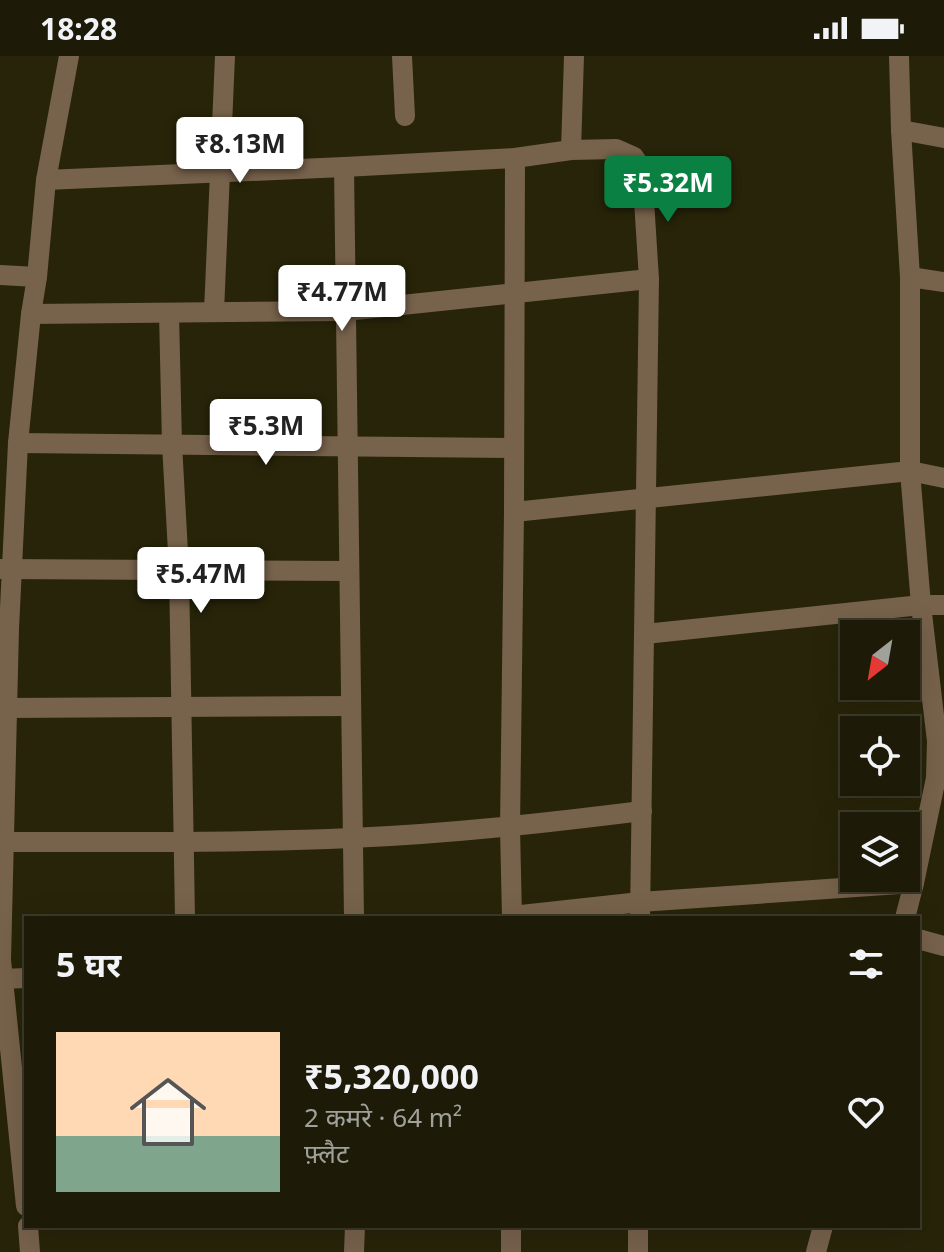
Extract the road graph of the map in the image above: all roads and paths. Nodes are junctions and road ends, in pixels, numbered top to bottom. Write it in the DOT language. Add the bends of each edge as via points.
graph roads {
  1 [pos="69,56"];
  2 [pos="225,56"];
  3 [pos="402,56"];
  4 [pos="574,56"];
  5 [pos="899,56"];
  6 [pos="405,116"];
  7 [pos="901,130"];
  8 [pos="944,138"];
  9 [pos="571,150"];
  10 [pos="515,158"];
  11 [pos="344,167"];
  12 [pos="219,173"];
  13 [pos="46,180"];
  14 [pos="0,275"];
  15 [pos="37,277"];
  16 [pos="910,277"];
  17 [pos="649,279"];
  18 [pos="944,282"];
  19 [pos="515,293"];
  20 [pos="345,311"];
  21 [pos="214,312"];
  22 [pos="169,313"];
  23 [pos="31,314"];
  24 [pos="18,443"];
  25 [pos="172,444"];
  26 [pos="347,446"];
  27 [pos="514,448"];
  28 [pos="910,471"];
  29 [pos="944,478"];
  30 [pos="647,498"];
  31 [pos="514,512"];
  32 [pos="6,570"];
  33 [pos="179,570"];
  34 [pos="349,571"];
  35 [pos="921,605"];
  36 [pos="944,605"];
  37 [pos="645,634"];
  38 [pos="181,706"];
  39 [pos="351,706"];
  40 [pos="7,708"];
  41 [pos="2,795"];
  42 [pos="642,811"];
  43 [pos="510,828"];
  44 [pos="353,838"];
  45 [pos="4,842"];
  46 [pos="183,843"];
  47 [pos="920,854"];
  48 [pos="840,890"];
  49 [pos="912,892"];
  50 [pos="1,900"];
  51 [pos="640,910"];
  52 [pos="185,916"];
  53 [pos="354,916"];
  54 [pos="512,916"];
  55 [pos="530,916"];
  56 [pos="906,916"];
  57 [pos="920,940"];
  58 [pos="944,946"];
  59 [pos="24,978"];
  60 [pos="3,979"];
  61 [pos="6,1053"];
  62 [pos="24,1191"];
  63 [pos="28,1228"];
  64 [pos="355,1228"];
  65 [pos="511,1228"];
  66 [pos="638,1228"];
  67 [pos="822,1228"];
  68 [pos="30,1252"];
  69 [pos="354,1252"];
  70 [pos="511,1252"];
  71 [pos="638,1252"];
  72 [pos="816,1252"];
  1 -- 13 [label="street"];
  2 -- 12 [label="street"];
  3 -- 6 [label="street"];
  4 -- 9 [label="street"];
  5 -- 7 [label="street"];
  7 -- 8 [label="street"];
  7 -- 16 [label="street"];
  9 -- 10 [label="street"];
  9 -- 17 [label="street" via="616,149 634,157 642,169"];
  10 -- 11 [label="street"];
  10 -- 19 [label="street"];
  11 -- 12 [label="street"];
  11 -- 20 [label="street"];
  12 -- 13 [label="street"];
  12 -- 21 [label="street"];
  13 -- 15 [label="street"];
  14 -- 15 [label="street"];
  15 -- 23 [label="street"];
  16 -- 18 [label="street"];
  16 -- 28 [label="street"];
  17 -- 19 [label="street"];
  17 -- 30 [label="street"];
  19 -- 20 [label="street"];
  19 -- 27 [label="street"];
  20 -- 21 [label="street"];
  20 -- 26 [label="street"];
  21 -- 22 [label="street"];
  22 -- 23 [label="street"];
  22 -- 25 [label="street"];
  23 -- 24 [label="street"];
  24 -- 25 [label="street"];
  24 -- 32 [label="street"];
  25 -- 26 [label="street"];
  25 -- 33 [label="street"];
  26 -- 27 [label="street"];
  26 -- 34 [label="street"];
  27 -- 31 [label="street"];
  28 -- 29 [label="street"];
  28 -- 30 [label="street"];
  28 -- 35 [label="street"];
  30 -- 31 [label="street"];
  30 -- 37 [label="street"];
  31 -- 43 [label="street"];
  32 -- 33 [label="street"];
  32 -- 40 [label="street"];
  33 -- 34 [label="street"];
  33 -- 38 [label="street"];
  34 -- 39 [label="street"];
  35 -- 36 [label="street"];
  35 -- 37 [label="street"];
  35 -- 47 [label="street" via="937,741 936,778"];
  37 -- 42 [label="street"];
  38 -- 39 [label="street"];
  38 -- 40 [label="street"];
  38 -- 46 [label="street"];
  39 -- 44 [label="street"];
  40 -- 41 [label="street"];
  41 -- 45 [label="street"];
  42 -- 43 [label="street"];
  42 -- 51 [label="street"];
  43 -- 44 [label="street"];
  43 -- 54 [label="street"];
  44 -- 46 [label="street"];
  44 -- 53 [label="street"];
  45 -- 46 [label="street"];
  45 -- 50 [label="street"];
  46 -- 52 [label="street"];
  48 -- 51 [label="street"];
  49 -- 56 [label="street"];
  50 -- 60 [label="street"];
  51 -- 55 [label="street"];
  57 -- 58 [label="street"];
  59 -- 60 [label="street"];
  60 -- 61 [label="street"];
  61 -- 62 [label="street"];
  63 -- 68 [label="street"];
  64 -- 69 [label="street"];
  65 -- 70 [label="street"];
  66 -- 71 [label="street"];
  67 -- 72 [label="street"];
}
